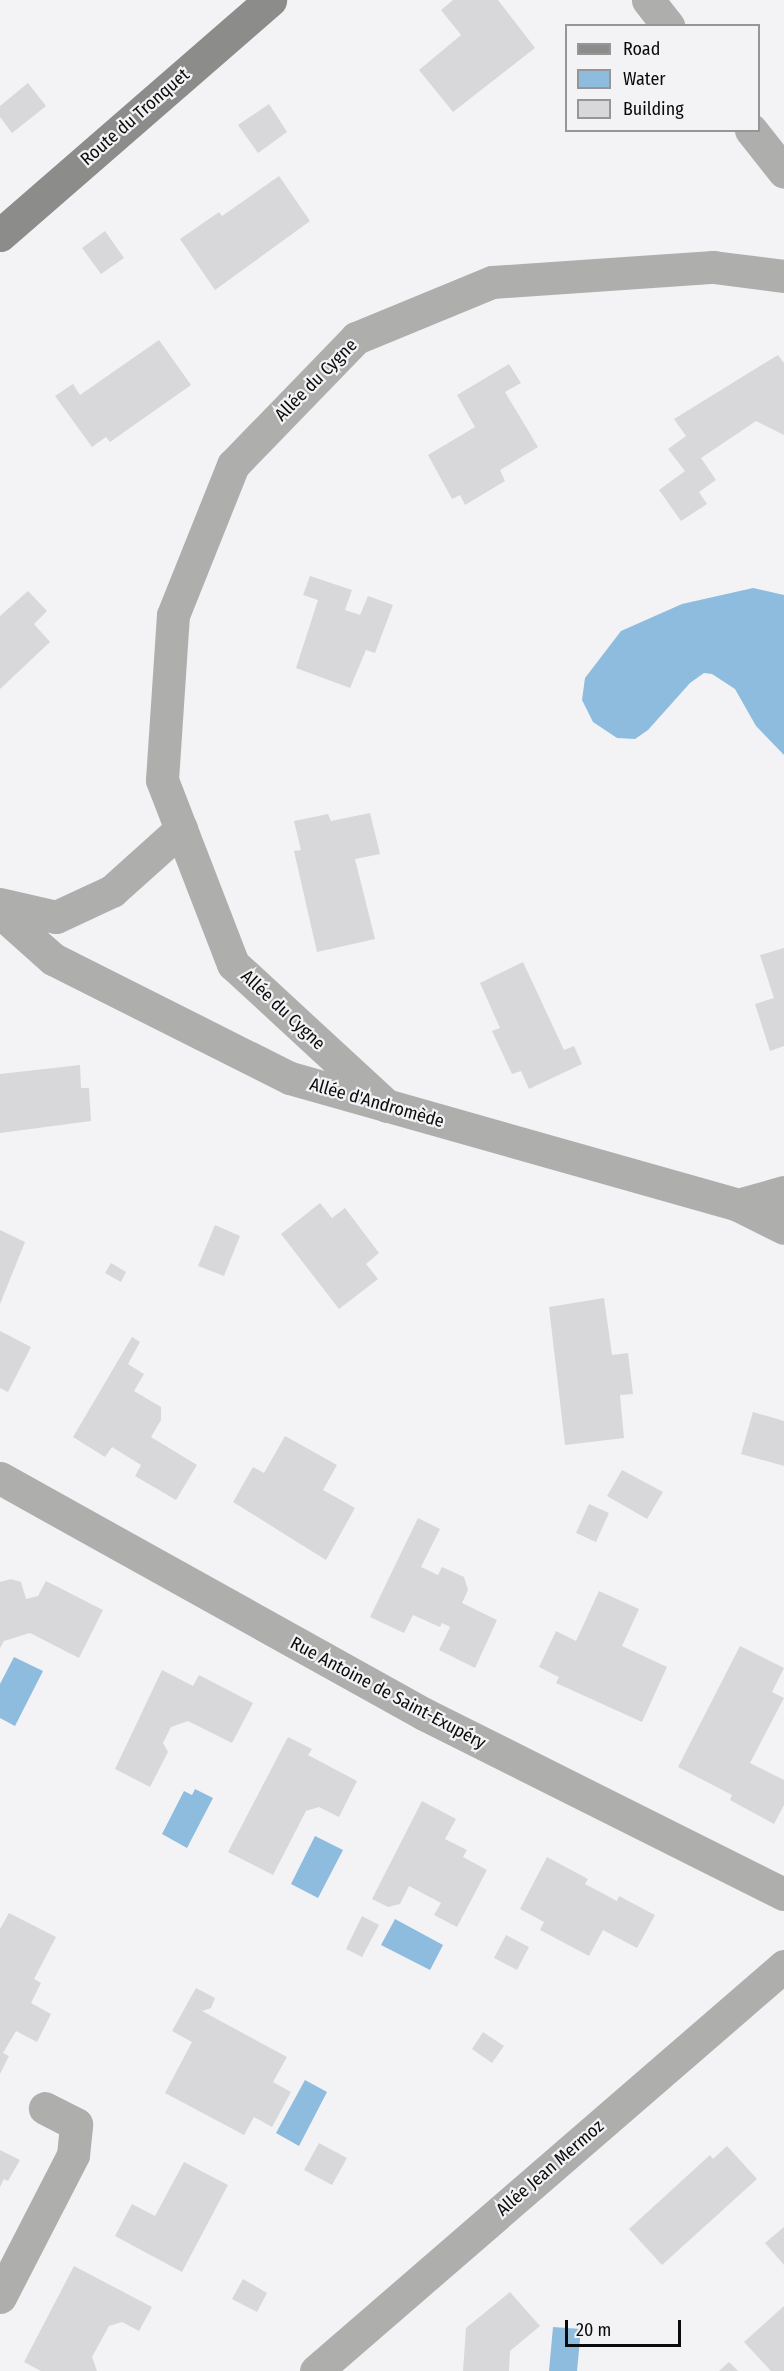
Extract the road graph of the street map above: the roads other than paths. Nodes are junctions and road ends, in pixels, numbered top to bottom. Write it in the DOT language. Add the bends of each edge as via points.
graph roads {
  1 [pos="270,0"];
  2 [pos="648,0"];
  3 [pos="666,24"];
  4 [pos="753,132"];
  5 [pos="784,172"];
  6 [pos="0,235"];
  7 [pos="784,276"];
  8 [pos="181,829"];
  9 [pos="0,904"];
  10 [pos="0,912"];
  11 [pos="387,1106"];
  12 [pos="784,1192"];
  13 [pos="738,1205"];
  14 [pos="784,1228"];
  15 [pos="0,1478"];
  16 [pos="784,1894"];
  17 [pos="784,1965"];
  18 [pos="45,2108"];
  19 [pos="0,2297"];
  20 [pos="316,2371"];
  1 -- 6 [label="street, Route du Tronquet"];
  2 -- 3 [label="street"];
  4 -- 5 [label="street"];
  7 -- 8 [label="street, Allée du Cygne" via="713,267 492,282 356,338 233,465 173,615 162,780"];
  8 -- 9 [label="street" via="112,891 57,916"];
  8 -- 11 [label="street, Allée du Cygne" via="233,964"];
  10 -- 11 [label="street, Allée d'Andromède" via="53,959 290,1078"];
  11 -- 13 [label="street, Allée d'Andromède"];
  12 -- 13 [label="street"];
  13 -- 14 [label="street, Allée d'Andromède"];
  15 -- 16 [label="street, Rue Antoine de Saint-Exupéry" via="424,1714"];
  17 -- 20 [label="street, Allée Jean Mermoz"];
  18 -- 19 [label="street" via="76,2124 74,2155"];
}
